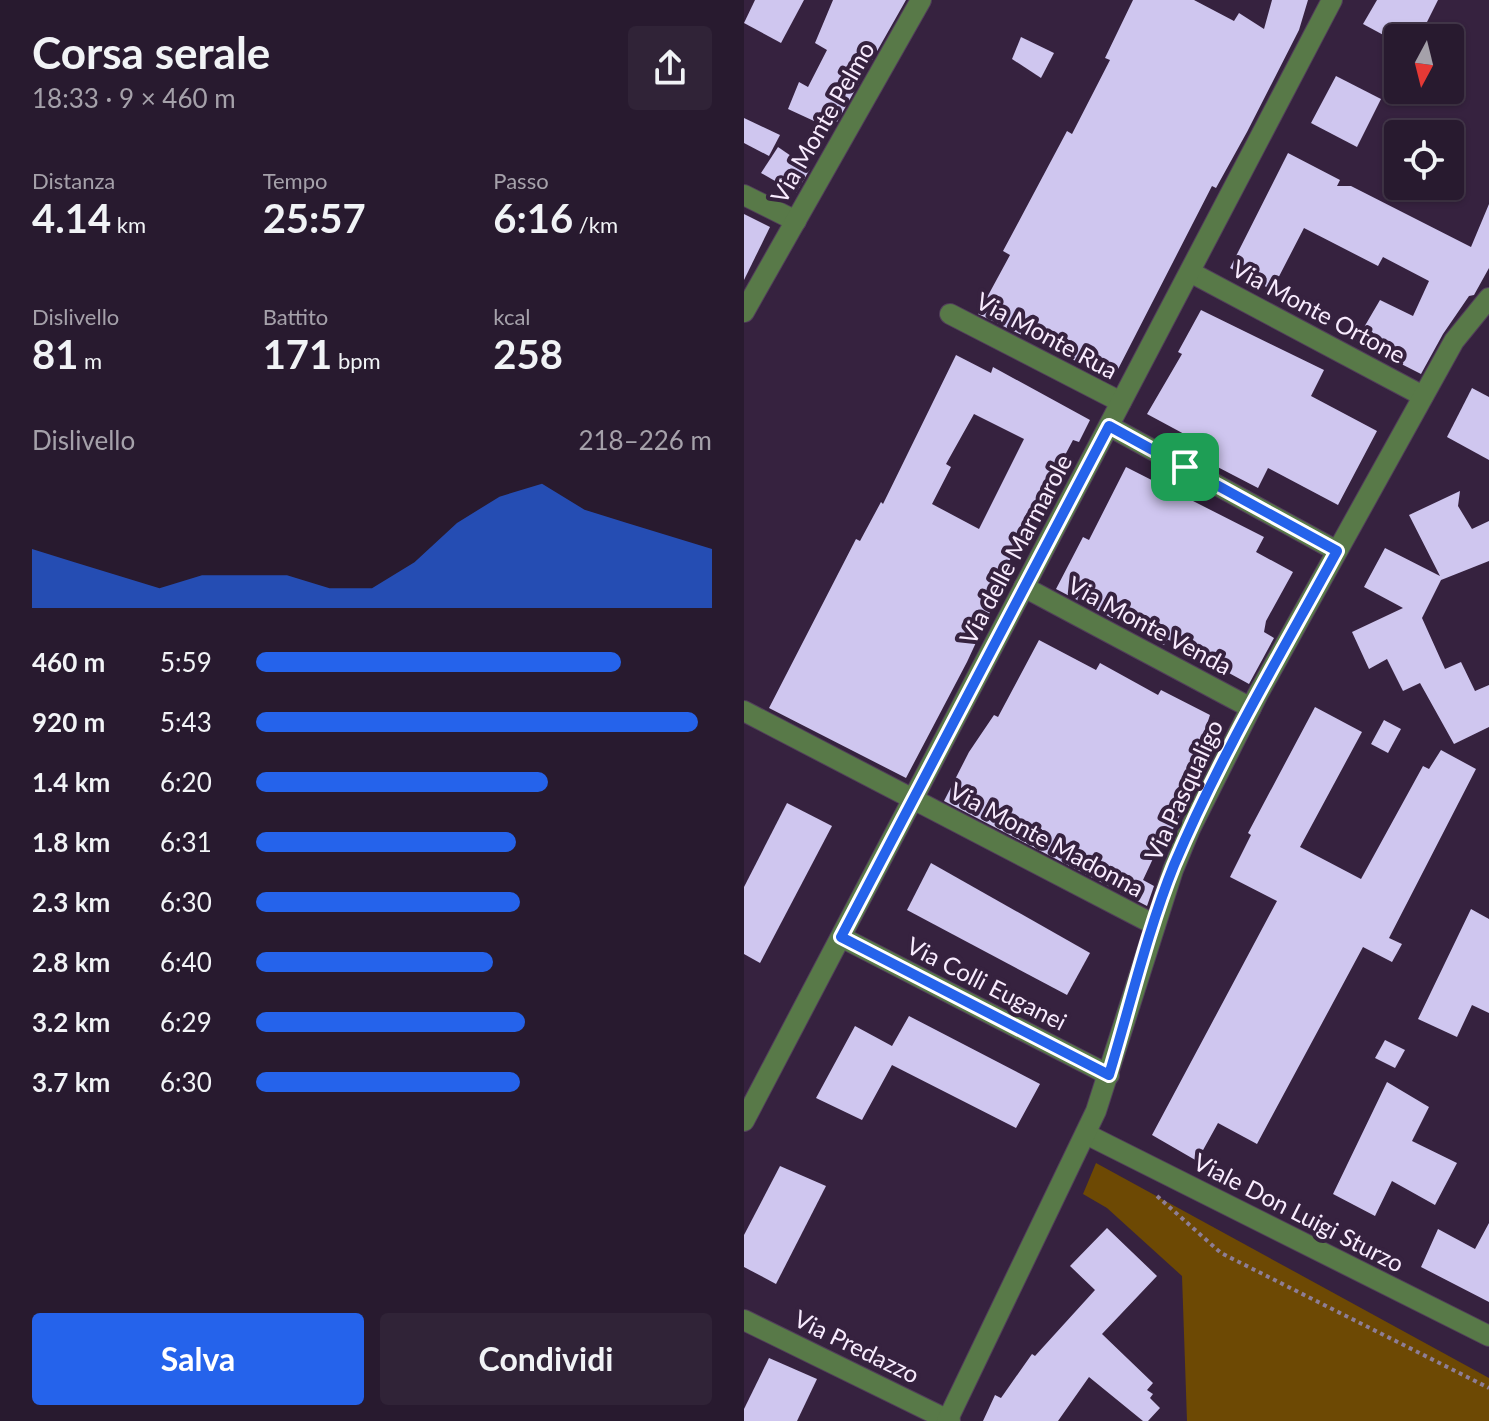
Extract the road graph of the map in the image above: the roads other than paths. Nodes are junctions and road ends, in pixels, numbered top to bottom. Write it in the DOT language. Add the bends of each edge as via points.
graph roads {
  1 [pos="921,0"];
  2 [pos="1332,0"];
  3 [pos="744,195"];
  4 [pos="796,221"];
  5 [pos="1190,272"];
  6 [pos="1489,298"];
  7 [pos="744,312"];
  8 [pos="950,314"];
  9 [pos="1423,396"];
  10 [pos="1121,402"];
  11 [pos="1109,426"];
  12 [pos="1337,551"];
  13 [pos="1024,587"];
  14 [pos="1251,708"];
  15 [pos="744,711"];
  16 [pos="913,799"];
  17 [pos="1155,925"];
  18 [pos="841,937"];
  19 [pos="1109,1075"];
  20 [pos="744,1121"];
  21 [pos="1086,1134"];
  22 [pos="744,1320"];
  23 [pos="1489,1336"];
  24 [pos="948,1421"];
  1 -- 4 [label="street, Via Monte Pelmo"];
  2 -- 5 [label="street, Via delle Marmarole"];
  3 -- 4 [label="street"];
  4 -- 7 [label="street, Via Monte Pelmo"];
  5 -- 9 [label="street, Via Monte Ortone"];
  5 -- 10 [label="street, Via delle Marmarole"];
  6 -- 9 [label="street, Via Pasqualigo" via="1461,330"];
  8 -- 10 [label="street, Via Monte Rua"];
  9 -- 12 [label="street, Via Pasqualigo"];
  10 -- 11 [label="street, Via delle Marmarole"];
  11 -- 12 [label="street"];
  11 -- 13 [label="street, Via delle Marmarole"];
  12 -- 14 [label="street, Via Pasqualigo"];
  13 -- 14 [label="street, Via Monte Venda"];
  13 -- 16 [label="street, Via delle Marmarole"];
  14 -- 17 [label="street, Via Pasqualigo" via="1190,829"];
  15 -- 16 [label="street, Via Monte Madonna"];
  16 -- 17 [label="street, Via Monte Madonna"];
  16 -- 18 [label="street, Via delle Marmarole"];
  17 -- 19 [label="street, Via Pasqualigo"];
  18 -- 19 [label="street, Via Colli Euganei"];
  18 -- 20 [label="street, Via delle Marmarole"];
  19 -- 21 [label="street, Via Pasqualigo"];
  21 -- 23 [label="street, Viale Don Luigi Sturzo"];
  21 -- 24 [label="street, Via Pasqualigo"];
  22 -- 24 [label="street, Via Predazzo"];
}
